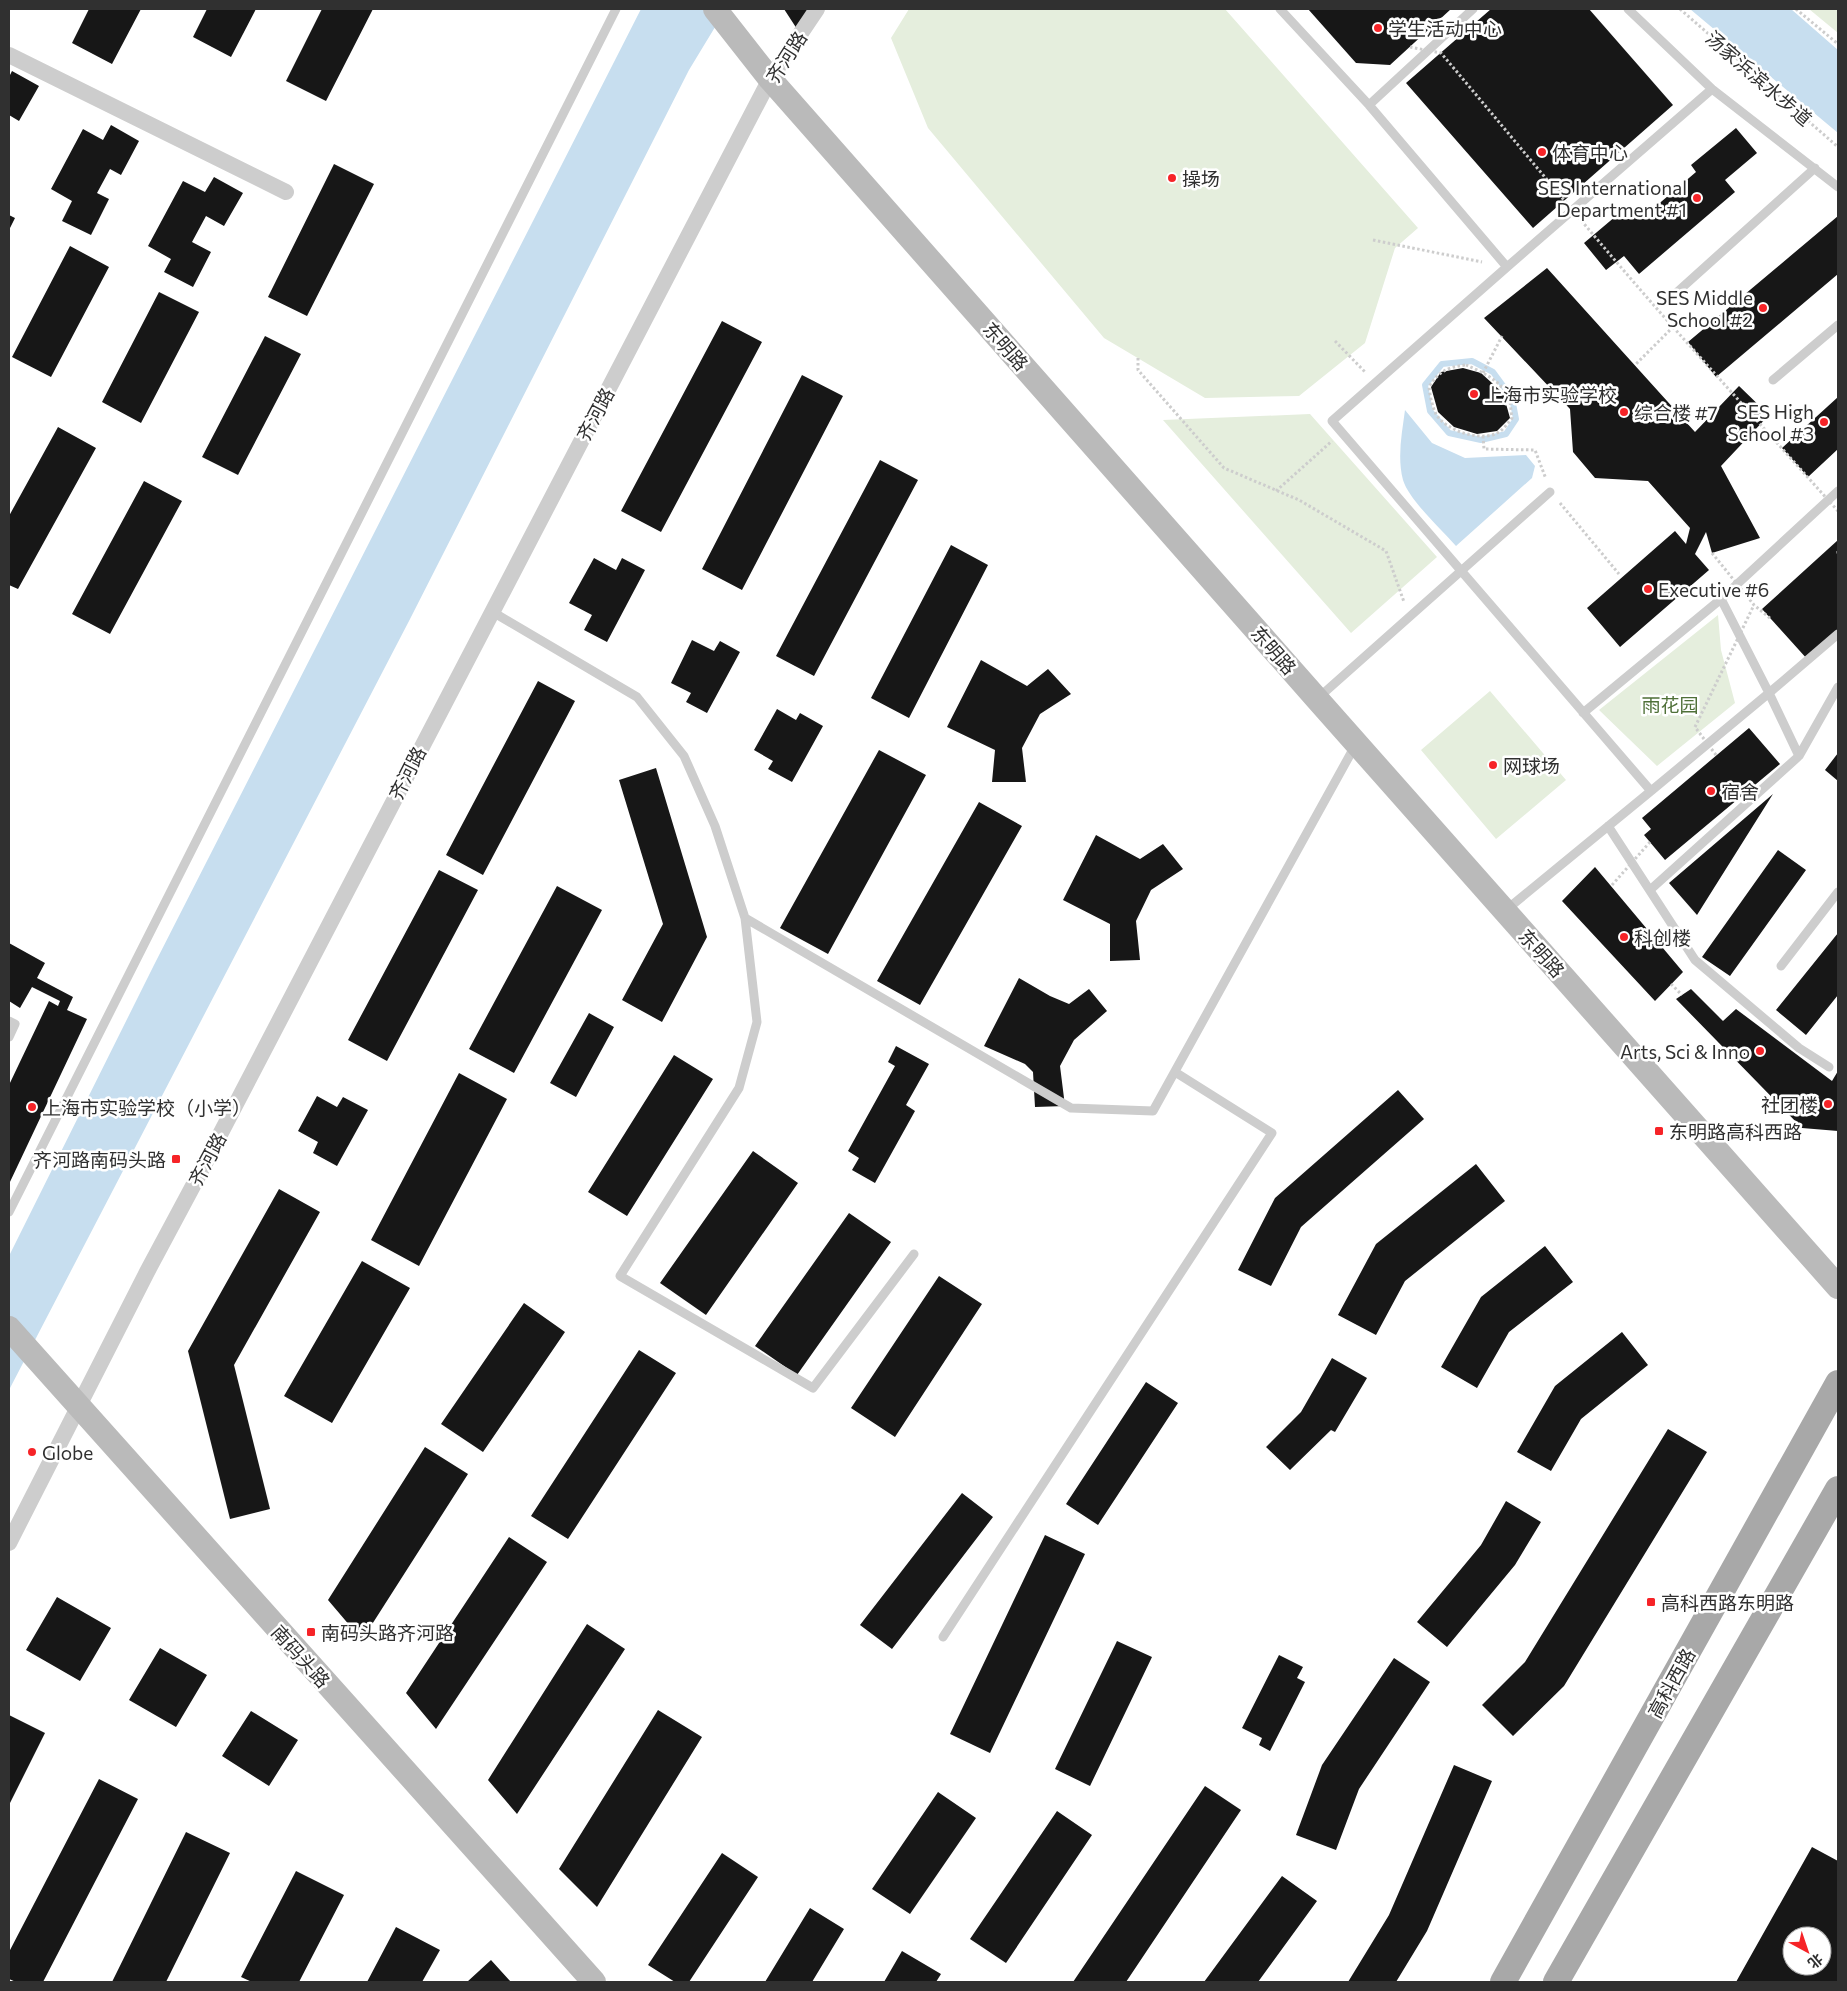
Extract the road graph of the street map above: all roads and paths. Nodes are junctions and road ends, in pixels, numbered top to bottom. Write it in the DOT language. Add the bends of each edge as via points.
graph roads {
  1 [pos="616,9"];
  2 [pos="715,9"];
  3 [pos="817,9"];
  4 [pos="1280,9"];
  5 [pos="1473,9"];
  6 [pos="1628,9"];
  7 [pos="1680,9"];
  8 [pos="1796,9"];
  9 [pos="1838,44"];
  10 [pos="1410,47"];
  11 [pos="9,55"];
  12 [pos="770,79"];
  13 [pos="1712,89"];
  14 [pos="1369,105"];
  15 [pos="1838,147"];
  16 [pos="1815,168"];
  17 [pos="1838,187"];
  18 [pos="286,192"];
  19 [pos="1373,240"];
  20 [pos="1507,267"];
  21 [pos="1675,294"];
  22 [pos="1838,325"];
  23 [pos="1674,327"];
  24 [pos="1502,336"];
  25 [pos="1335,341"];
  26 [pos="1138,358"];
  27 [pos="1635,365"];
  28 [pos="1483,373"];
  29 [pos="1773,380"];
  30 [pos="1375,382"];
  31 [pos="1342,432"];
  32 [pos="1483,436"];
  33 [pos="1484,444"];
  34 [pos="1276,490"];
  35 [pos="1838,491"];
  36 [pos="1550,492"];
  37 [pos="1838,511"];
  38 [pos="1712,553"];
  39 [pos="1461,571"];
  40 [pos="1721,599"];
  41 [pos="1754,605"];
  42 [pos="491,611"];
  43 [pos="1410,617"];
  44 [pos="1770,619"];
  45 [pos="1838,634"];
  46 [pos="1838,687"];
  47 [pos="1769,693"];
  48 [pos="1317,699"];
  49 [pos="1583,713"];
  50 [pos="1356,743"];
  51 [pos="1716,755"];
  52 [pos="1799,756"];
  53 [pos="1651,791"];
  54 [pos="1608,826"];
  55 [pos="1650,842"];
  56 [pos="1612,885"];
  57 [pos="1650,890"];
  58 [pos="1838,892"];
  59 [pos="1504,911"];
  60 [pos="745,918"];
  61 [pos="1780,966"];
  62 [pos="1671,984"];
  63 [pos="1682,995"];
  64 [pos="9,1021"];
  65 [pos="9,1037"];
  66 [pos="1829,1067"];
  67 [pos="1175,1072"];
  68 [pos="9,1212"];
  69 [pos="914,1254"];
  70 [pos="1838,1287"];
  71 [pos="9,1328"];
  72 [pos="1838,1383"];
  73 [pos="78,1407"];
  74 [pos="1838,1489"];
  75 [pos="9,1543"];
  76 [pos="943,1637"];
  77 [pos="594,1982"];
  78 [pos="1503,1982"];
  79 [pos="1556,1982"];
  1 -- 68 [label="lane"];
  2 -- 12 [label="main road, 东明路"];
  3 -- 12 [label="street, 齐河路"];
  4 -- 14 [label="lane"];
  5 -- 14 [label="lane"];
  6 -- 13 [label="lane"];
  7 -- 15 [label="path, 汤家浜滨水步道"];
  8 -- 9 [label="path"];
  10 -- 23 [label="path, bridge" via="1440,53"];
  11 -- 18 [label="street"];
  12 -- 42 [label="street, 齐河路"];
  12 -- 48 [label="main road, 东明路"];
  13 -- 16 [label="lane"];
  13 -- 20 [label="lane"];
  14 -- 20 [label="lane"];
  16 -- 17 [label="lane"];
  16 -- 21 [label="lane"];
  19 -- 20 [label="path"];
  20 -- 30 [label="lane"];
  22 -- 29 [label="lane"];
  23 -- 27 [label="path, bridge"];
  23 -- 37 [label="path, bridge"];
  24 -- 28 [label="path"];
  25 -- 30 [label="path"];
  26 -- 34 [label="path" via="1138,370 1224,468"];
  28 -- 32 [label="path" via="1507,394 1512,418 1494,435"];
  28 -- 32 [label="path" via="1466,365 1451,366 1438,372 1429,387 1436,415 1447,426 1464,434"];
  30 -- 31 [label="lane" via="1332,421"];
  31 -- 34 [label="path"];
  31 -- 39 [label="lane"];
  32 -- 33 [label="path"];
  34 -- 43 [label="path" via="1386,551"];
  35 -- 40 [label="lane"];
  36 -- 39 [label="lane"];
  38 -- 41 [label="path, bridge"];
  39 -- 43 [label="lane"];
  39 -- 49 [label="lane"];
  40 -- 47 [label="lane"];
  40 -- 49 [label="lane"];
  41 -- 44 [label="path, bridge"];
  41 -- 51 [label="path, bridge" via="1695,727"];
  42 -- 60 [label="lane" via="637,697 684,756 715,826"];
  42 -- 73 [label="street, 齐河路"];
  43 -- 48 [label="lane"];
  45 -- 47 [label="lane"];
  46 -- 52 [label="lane"];
  47 -- 52 [label="lane"];
  47 -- 53 [label="lane"];
  48 -- 50 [label="main road, 东明路"];
  49 -- 53 [label="lane"];
  50 -- 59 [label="main road, 东明路"];
  50 -- 67 [label="lane"];
  52 -- 57 [label="lane"];
  53 -- 54 [label="lane"];
  54 -- 57 [label="lane"];
  54 -- 59 [label="lane"];
  55 -- 56 [label="path, bridge"];
  57 -- 66 [label="lane" via="1695,960 1798,1048"];
  58 -- 61 [label="lane"];
  59 -- 70 [label="main road, 东明路"];
  60 -- 67 [label="lane" via="1071,1108 1154,1111"];
  60 -- 69 [label="lane" via="757,1022 739,1088 620,1276 813,1388"];
  62 -- 63 [label="path"];
  64 -- 65 [label="lane" via="15,1024"];
  67 -- 76 [label="lane" via="1272,1133"];
  71 -- 73 [label="main road, 南码头路"];
  72 -- 78 [label="main road, 高科西路"];
  73 -- 75 [label="street, 齐河路"];
  73 -- 77 [label="main road, 南码头路"];
  74 -- 79 [label="main road"];
}
